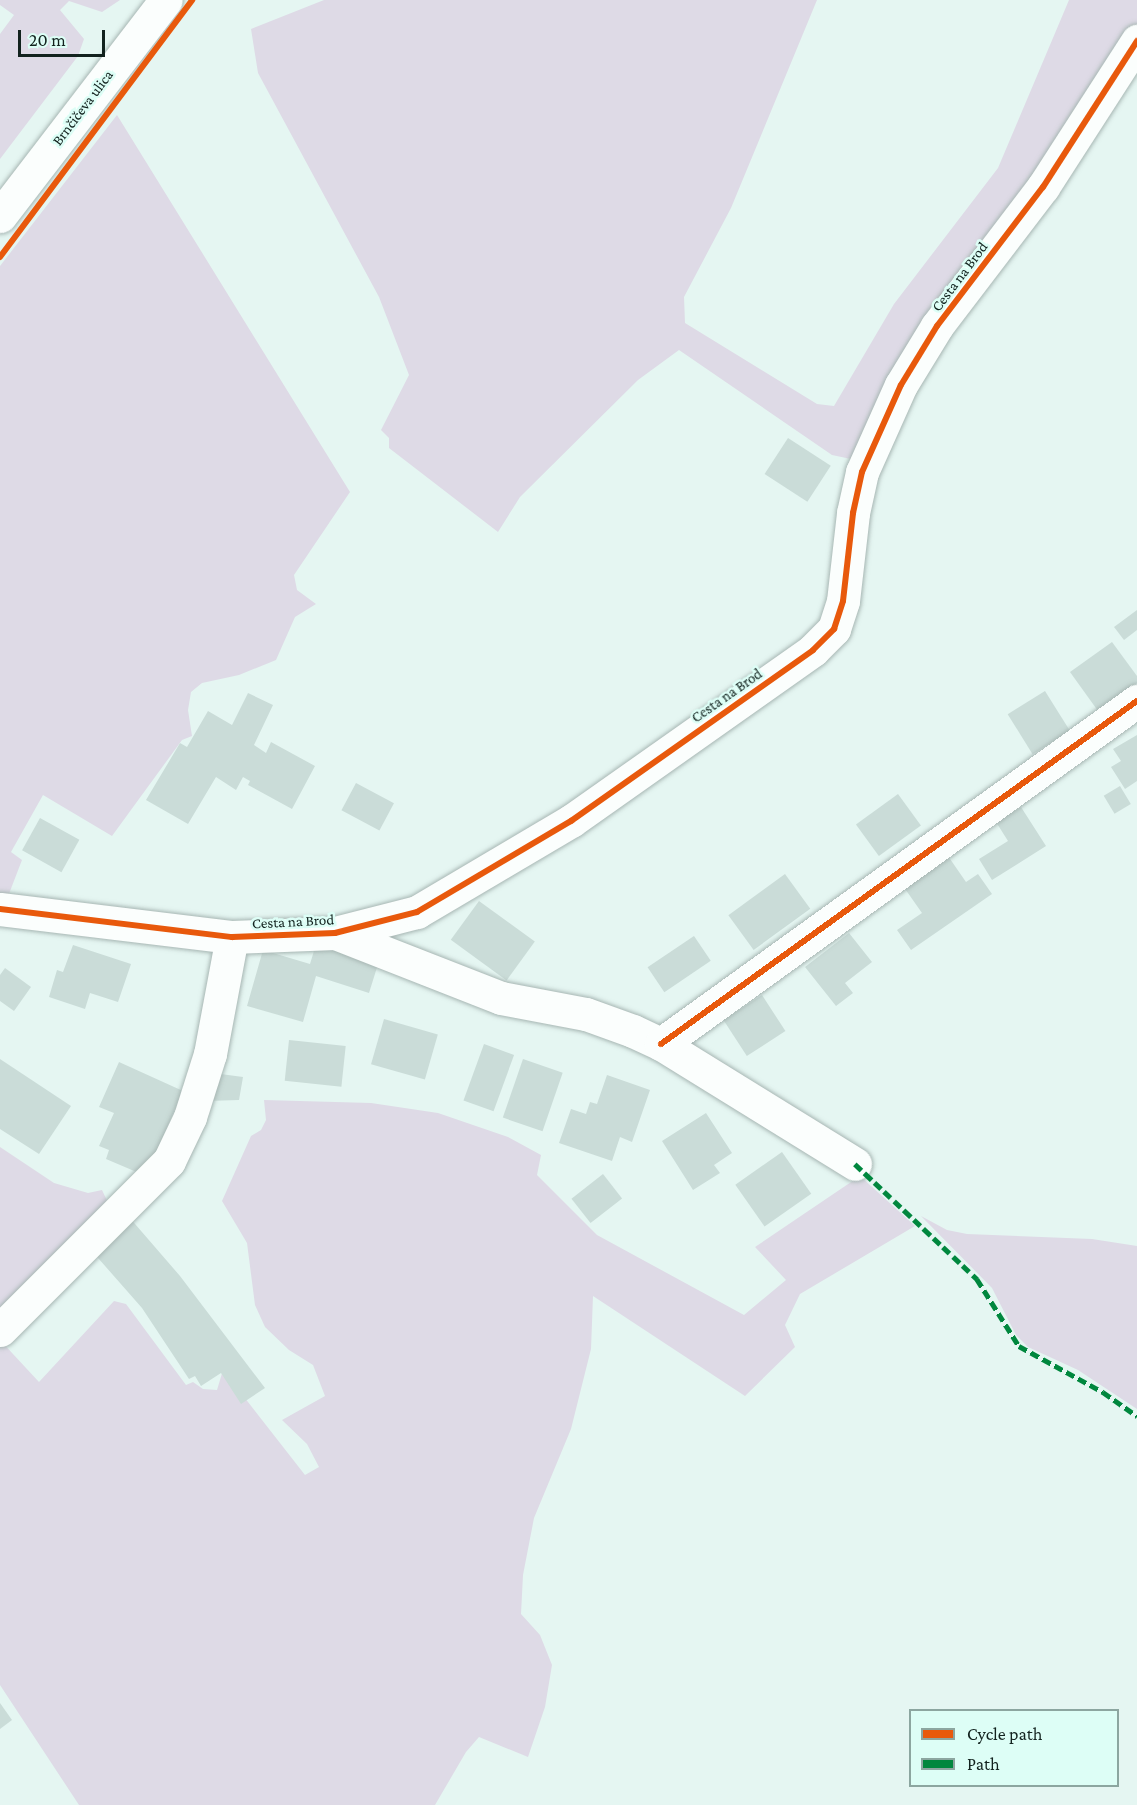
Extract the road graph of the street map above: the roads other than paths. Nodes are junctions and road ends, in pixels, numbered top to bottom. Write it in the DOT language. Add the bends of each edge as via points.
graph roads {
  1 [pos="166,0"];
  2 [pos="1137,41"];
  3 [pos="0,216"];
  4 [pos="1137,701"];
  5 [pos="0,909"];
  6 [pos="335,933"];
  7 [pos="232,937"];
  8 [pos="661,1044"];
  9 [pos="855,1164"];
  10 [pos="0,1330"];
  1 -- 3 [label="street, Brnčičeva ulica"];
  2 -- 6 [label="street, Cesta na Brod" via="1043,187 937,326 901,385 862,472 843,601 834,629 813,650 580,814 463,888 417,912"];
  4 -- 8 [label="street"];
  5 -- 7 [label="street, Cesta na Brod"];
  6 -- 7 [label="street, Cesta na Brod"];
  6 -- 8 [label="street" via="406,958 465,986 501,998 586,1014"];
  7 -- 10 [label="street, Cesta na Brod" via="210,1054 190,1118 169,1161"];
  8 -- 9 [label="street"];
}
